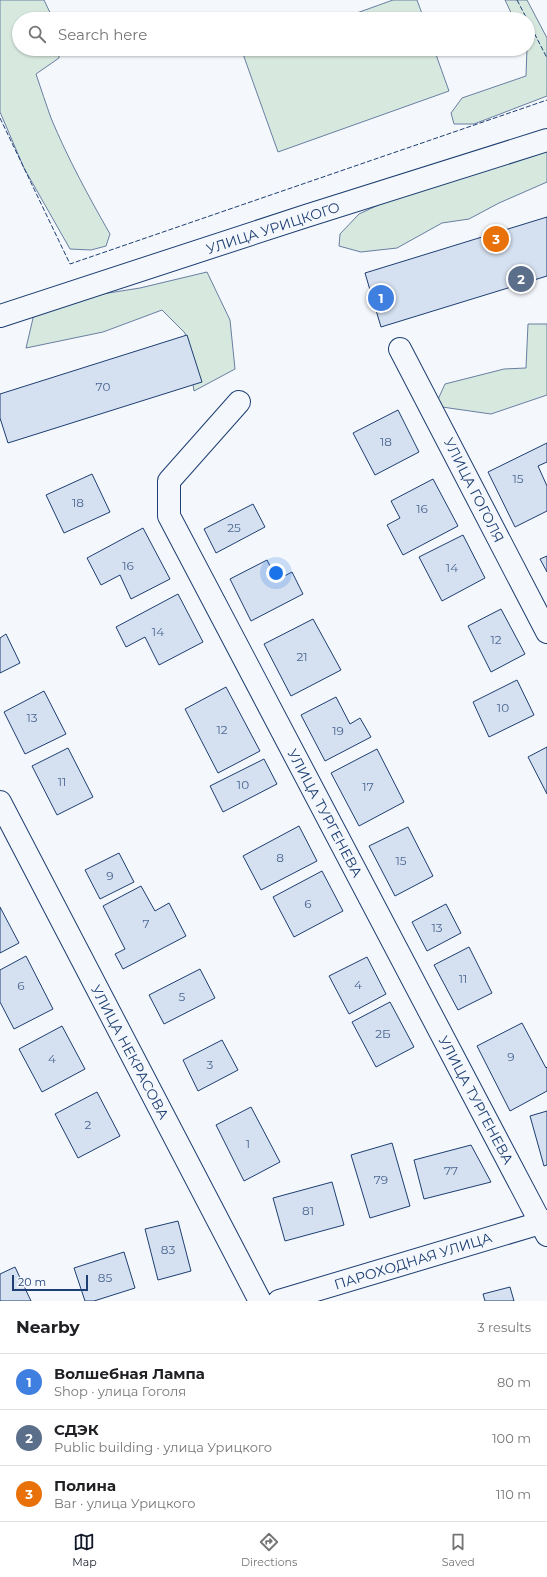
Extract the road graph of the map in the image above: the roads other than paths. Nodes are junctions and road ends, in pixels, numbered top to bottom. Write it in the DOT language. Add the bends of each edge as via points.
graph roads {
  1 [pos="547,140"];
  2 [pos="0,316"];
  3 [pos="400,349"];
  4 [pos="240,402"];
  5 [pos="547,632"];
  6 [pos="0,802"];
  7 [pos="545,1227"];
  8 [pos="260,1301"];
  9 [pos="279,1301"];
  1 -- 2 [label="street, УЛИЦА УРИЦКОГО"];
  3 -- 5 [label="street, УЛИЦА ГОГОЛЯ"];
  4 -- 7 [label="street, УЛИЦА ТУРГЕНЕВА" via="169,481 169,516"];
  6 -- 8 [label="street, УЛИЦА НЕКРАСОВА"];
  7 -- 9 [label="street, ПАРОХОДНАЯ УЛИЦА"];
}
